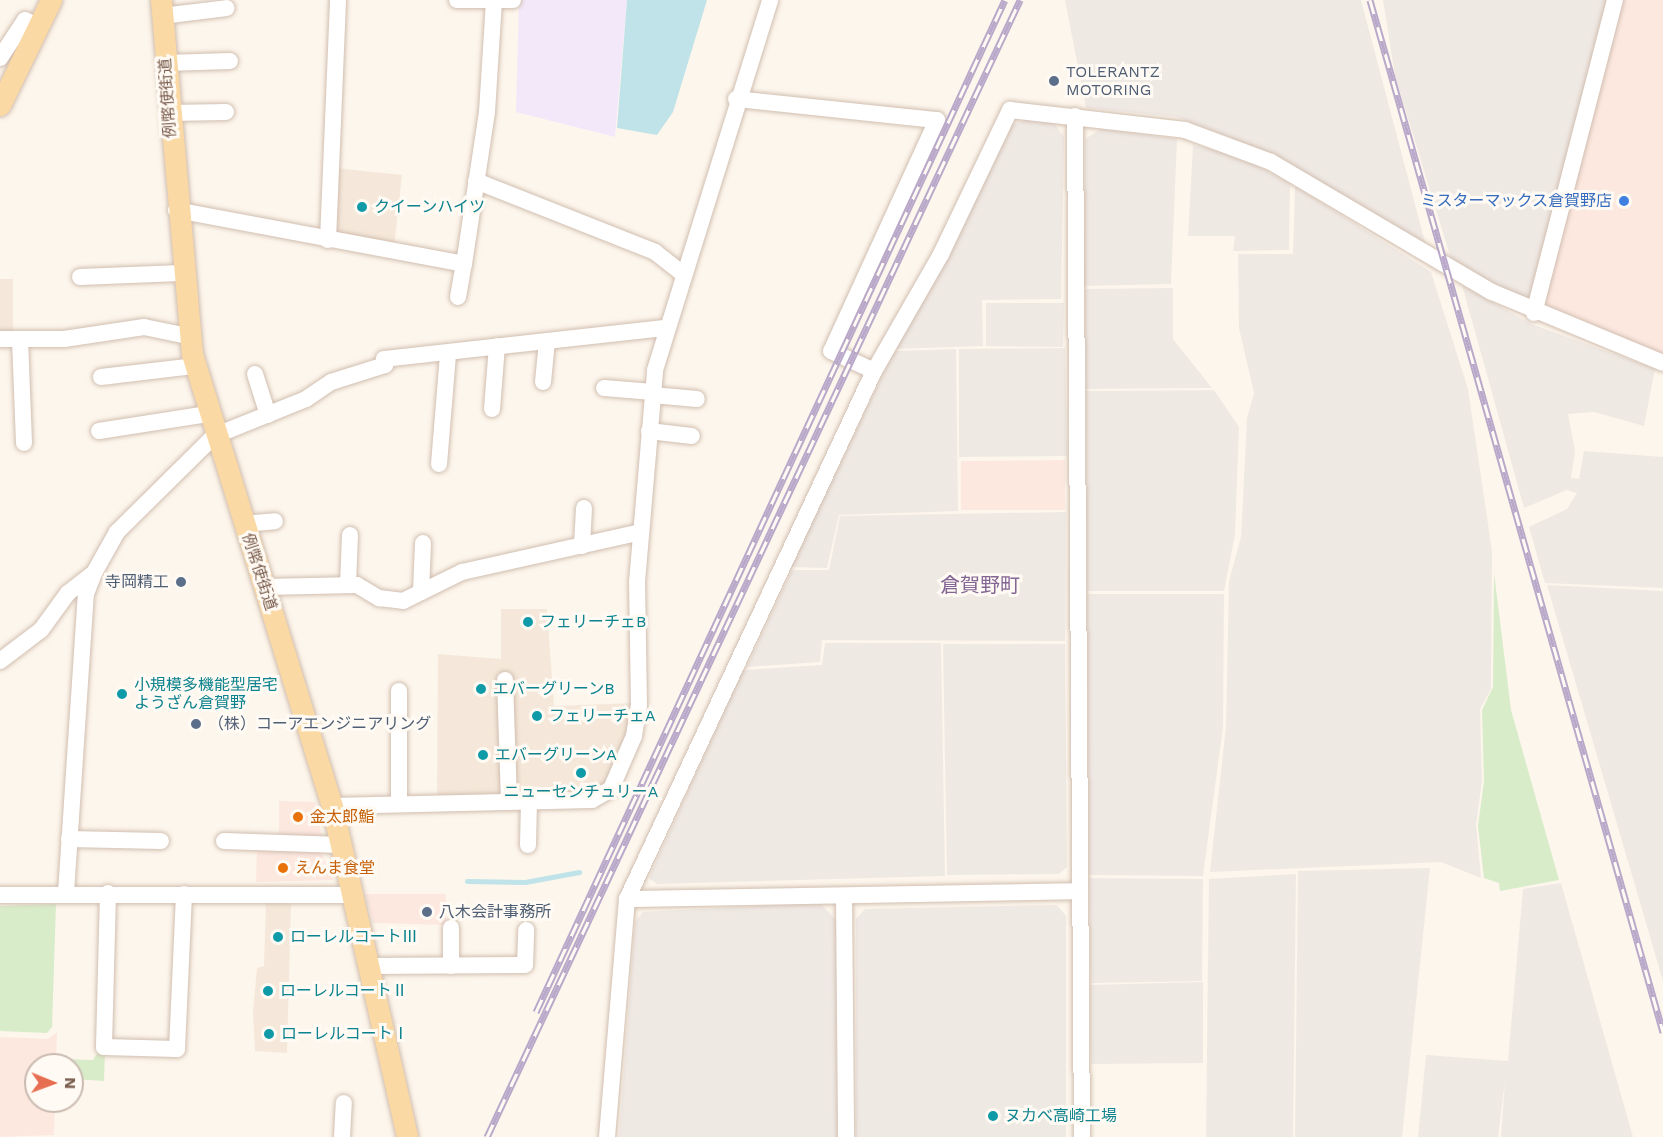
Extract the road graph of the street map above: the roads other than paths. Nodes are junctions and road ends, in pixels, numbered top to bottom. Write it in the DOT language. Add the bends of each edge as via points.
graph roads {
  1 [pos="51,0"];
  2 [pos="338,0"];
  3 [pos="457,0"];
  4 [pos="513,0"];
  5 [pos="770,0"];
  6 [pos="1615,0"];
  7 [pos="494,1"];
  8 [pos="161,8"];
  9 [pos="227,8"];
  10 [pos="38,26"];
  11 [pos="0,58"];
  12 [pos="230,61"];
  13 [pos="166,63"];
  14 [pos="736,99"];
  15 [pos="0,105"];
  16 [pos="226,112"];
  17 [pos="170,113"];
  18 [pos="1075,116"];
  19 [pos="476,182"];
  20 [pos="176,210"];
  21 [pos="328,240"];
  22 [pos="464,264"];
  23 [pos="181,273"];
  24 [pos="682,273"];
  25 [pos="80,277"];
  26 [pos="458,297"];
  27 [pos="1534,314"];
  28 [pos="665,328"];
  29 [pos="188,336"];
  30 [pos="0,339"];
  31 [pos="20,339"];
  32 [pos="547,341"];
  33 [pos="496,346"];
  34 [pos="448,354"];
  35 [pos="1663,363"];
  36 [pos="195,366"];
  37 [pos="874,371"];
  38 [pos="255,374"];
  39 [pos="101,377"];
  40 [pos="543,382"];
  41 [pos="604,388"];
  42 [pos="653,394"];
  43 [pos="697,399"];
  44 [pos="492,409"];
  45 [pos="208,414"];
  46 [pos="268,415"];
  47 [pos="99,431"];
  48 [pos="650,431"];
  49 [pos="214,436"];
  50 [pos="692,436"];
  51 [pos="24,443"];
  52 [pos="438,464"];
  53 [pos="584,508"];
  54 [pos="275,521"];
  55 [pos="243,524"];
  56 [pos="641,532"];
  57 [pos="350,535"];
  58 [pos="423,543"];
  59 [pos="582,546"];
  60 [pos="94,573"];
  61 [pos="348,585"];
  62 [pos="264,587"];
  63 [pos="421,591"];
  64 [pos="0,661"];
  65 [pos="506,680"];
  66 [pos="399,691"];
  67 [pos="530,801"];
  68 [pos="509,802"];
  69 [pos="399,804"];
  70 [pos="332,806"];
  71 [pos="69,839"];
  72 [pos="161,841"];
  73 [pos="224,841"];
  74 [pos="341,845"];
  75 [pos="528,845"];
  76 [pos="1079,891"];
  77 [pos="66,893"];
  78 [pos="108,893"];
  79 [pos="184,894"];
  80 [pos="0,895"];
  81 [pos="353,895"];
  82 [pos="844,896"];
  83 [pos="627,899"];
  84 [pos="451,928"];
  85 [pos="526,930"];
  86 [pos="368,966"];
  87 [pos="451,966"];
  88 [pos="345,1103"];
  89 [pos="342,1137"];
  90 [pos="407,1137"];
  91 [pos="607,1137"];
  92 [pos="846,1137"];
  93 [pos="1082,1137"];
  1 -- 10 [label="main road"];
  2 -- 21 [label="street"];
  3 -- 7 [label="street"];
  4 -- 7 [label="street"];
  5 -- 14 [label="street"];
  6 -- 27 [label="street"];
  7 -- 19 [label="street"];
  8 -- 9 [label="street"];
  8 -- 13 [label="main road, 例幣使街道"];
  10 -- 11 [label="street" via="26,20"];
  10 -- 15 [label="main road"];
  12 -- 13 [label="street"];
  13 -- 17 [label="main road, 例幣使街道"];
  14 -- 24 [label="street"];
  14 -- 37 [label="street" via="937,120 831,351"];
  16 -- 17 [label="street"];
  17 -- 20 [label="main road, 例幣使街道"];
  18 -- 27 [label="street" via="1185,130 1271,162"];
  18 -- 37 [label="street" via="1010,110 941,254"];
  18 -- 76 [label="street"];
  19 -- 22 [label="street"];
  19 -- 24 [label="street" via="655,252"];
  20 -- 21 [label="street"];
  20 -- 23 [label="main road, 例幣使街道"];
  21 -- 22 [label="street"];
  22 -- 26 [label="street"];
  23 -- 25 [label="street"];
  23 -- 29 [label="main road, 例幣使街道"];
  24 -- 28 [label="street"];
  27 -- 35 [label="street"];
  28 -- 32 [label="street"];
  28 -- 42 [label="street"];
  29 -- 31 [label="street" via="144,327"];
  29 -- 36 [label="main road, 例幣使街道"];
  30 -- 31 [label="street"];
  31 -- 51 [label="street"];
  32 -- 33 [label="street"];
  32 -- 40 [label="street"];
  33 -- 34 [label="street"];
  33 -- 44 [label="street"];
  34 -- 46 [label="street" via="384,359 385,365 331,382"];
  34 -- 52 [label="street"];
  36 -- 39 [label="street"];
  36 -- 45 [label="main road, 例幣使街道"];
  37 -- 83 [label="street"];
  38 -- 46 [label="street"];
  41 -- 42 [label="street"];
  42 -- 43 [label="street"];
  42 -- 48 [label="street"];
  45 -- 47 [label="street"];
  45 -- 49 [label="main road, 例幣使街道"];
  46 -- 49 [label="street"];
  48 -- 50 [label="street"];
  48 -- 56 [label="street"];
  49 -- 55 [label="main road, 例幣使街道"];
  49 -- 60 [label="street" via="117,532"];
  53 -- 59 [label="street"];
  54 -- 55 [label="street"];
  55 -- 62 [label="main road, 例幣使街道"];
  56 -- 59 [label="street"];
  56 -- 67 [label="street" via="634,736 603,797"];
  57 -- 61 [label="street"];
  58 -- 63 [label="street"];
  59 -- 63 [label="street" via="462,572"];
  60 -- 64 [label="street" via="68,593 41,630"];
  60 -- 71 [label="street" via="86,594"];
  61 -- 62 [label="street"];
  61 -- 63 [label="street" via="403,601"];
  62 -- 70 [label="main road, 例幣使街道"];
  65 -- 68 [label="street"];
  66 -- 69 [label="street"];
  67 -- 68 [label="street"];
  67 -- 75 [label="street"];
  68 -- 69 [label="street"];
  69 -- 70 [label="street"];
  70 -- 74 [label="main road, 例幣使街道"];
  71 -- 72 [label="street"];
  71 -- 77 [label="street"];
  73 -- 74 [label="street"];
  74 -- 81 [label="main road, 例幣使街道"];
  76 -- 82 [label="street"];
  76 -- 93 [label="street"];
  77 -- 78 [label="street"];
  77 -- 80 [label="street"];
  78 -- 79 [label="street"];
  78 -- 79 [label="street" via="104,1047 177,1049"];
  79 -- 81 [label="street"];
  81 -- 86 [label="main road, 例幣使街道"];
  82 -- 83 [label="street"];
  82 -- 92 [label="street"];
  83 -- 91 [label="street"];
  84 -- 87 [label="street"];
  85 -- 87 [label="street" via="525,965"];
  86 -- 87 [label="street"];
  86 -- 90 [label="main road, 例幣使街道"];
  88 -- 89 [label="street"];
}
